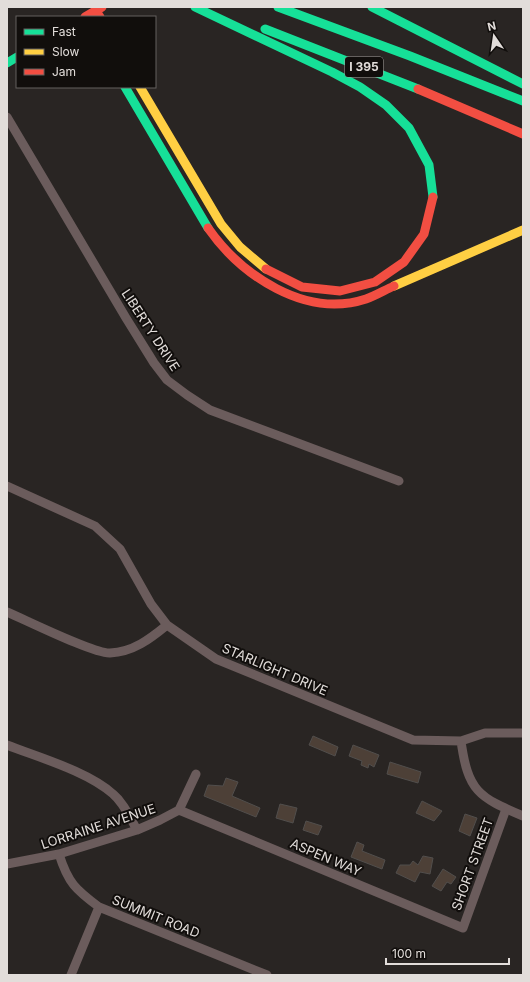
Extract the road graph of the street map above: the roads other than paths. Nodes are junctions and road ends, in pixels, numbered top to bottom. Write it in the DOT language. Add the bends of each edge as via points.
graph roads {
  1 [pos="195,7"];
  2 [pos="203,7"];
  3 [pos="278,7"];
  4 [pos="372,7"];
  5 [pos="100,12"];
  6 [pos="88,16"];
  7 [pos="16,58"];
  8 [pos="7,63"];
  9 [pos="523,84"];
  10 [pos="126,88"];
  11 [pos="141,88"];
  12 [pos="523,101"];
  13 [pos="7,117"];
  14 [pos="523,134"];
  15 [pos="523,230"];
  16 [pos="399,481"];
  17 [pos="7,486"];
  18 [pos="7,612"];
  19 [pos="167,625"];
  20 [pos="523,733"];
  21 [pos="461,741"];
  22 [pos="7,745"];
  23 [pos="196,774"];
  24 [pos="506,809"];
  25 [pos="179,810"];
  26 [pos="523,816"];
  27 [pos="137,830"];
  28 [pos="59,854"];
  29 [pos="7,864"];
  30 [pos="99,907"];
  31 [pos="463,928"];
  32 [pos="71,975"];
  33 [pos="267,975"];
  1 -- 11 [label="main road" via="344,78 379,99 402,119 423,150 432,182 430,215 417,246 392,273 372,284 351,290 330,292 309,289 294,285 275,275 246,254 220,224"];
  2 -- 14 [label="main road, I 395" via="344,59"];
  3 -- 12 [label="main road, I 395"];
  4 -- 9 [label="main road"];
  5 -- 6 [label="main road"];
  7 -- 8 [label="main road"];
  10 -- 15 [label="main road" via="218,240 251,273 290,295 326,304 365,299"];
  13 -- 16 [label="street, LIBERTY DRIVE" via="126,318 154,363 168,380 210,410"];
  17 -- 19 [label="street, STARLIGHT DRIVE" via="95,526 120,549 151,604"];
  18 -- 19 [label="street" via="109,653 135,648 154,637"];
  19 -- 21 [label="street, STARLIGHT DRIVE" via="216,659 413,740"];
  20 -- 21 [label="street, STARLIGHT DRIVE" via="485,733"];
  21 -- 24 [label="street" via="469,779 483,797"];
  22 -- 27 [label="street" via="92,779 114,794"];
  23 -- 25 [label="street"];
  24 -- 26 [label="street"];
  24 -- 31 [label="street, SHORT STREET"];
  25 -- 27 [label="street, LORRAINE AVENUE"];
  25 -- 31 [label="street, ASPEN WAY"];
  27 -- 28 [label="street, LORRAINE AVENUE"];
  28 -- 29 [label="street, LORRAINE AVENUE"];
  28 -- 30 [label="street, SUMMIT ROAD" via="64,872 77,891"];
  30 -- 32 [label="street"];
  30 -- 33 [label="street, SUMMIT ROAD"];
}
